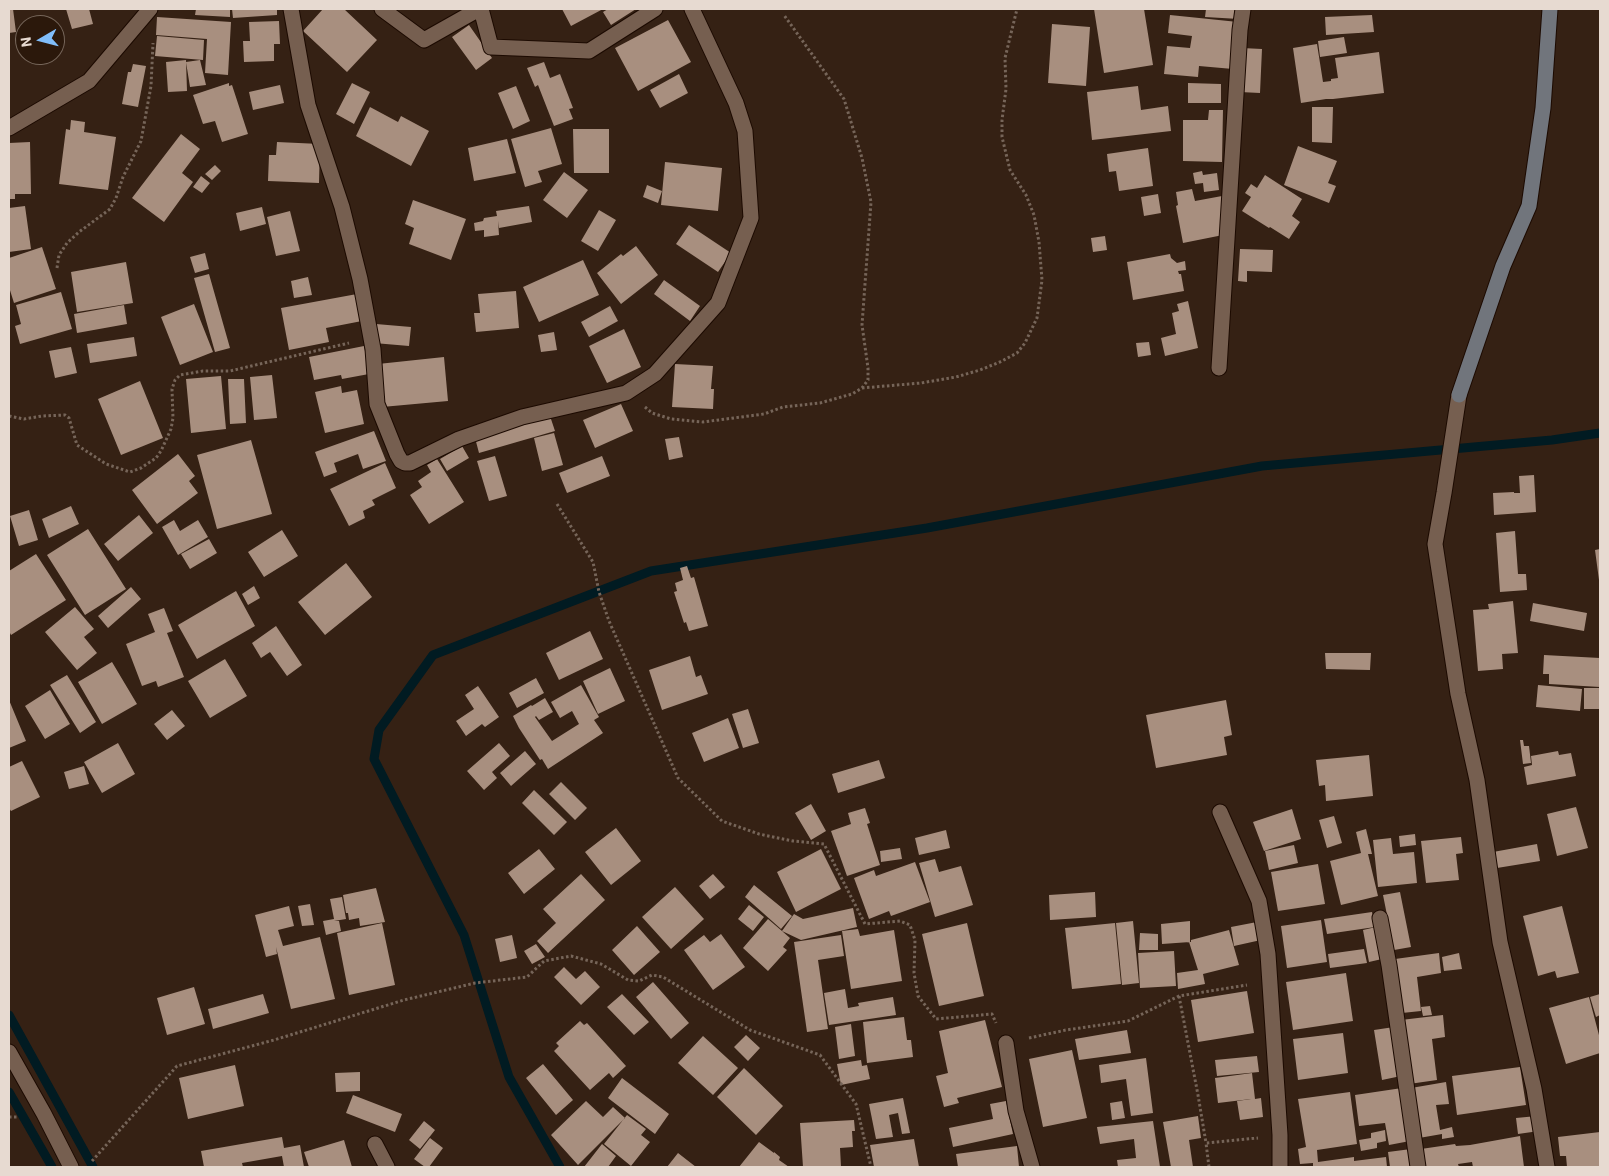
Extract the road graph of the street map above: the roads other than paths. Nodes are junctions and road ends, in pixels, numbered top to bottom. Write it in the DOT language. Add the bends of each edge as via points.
graph roads {
  1 [pos="150,9"];
  2 [pos="291,9"];
  3 [pos="382,9"];
  4 [pos="480,9"];
  5 [pos="654,9"];
  6 [pos="692,9"];
  7 [pos="1243,9"];
  8 [pos="1550,9"];
  9 [pos="9,128"];
  10 [pos="1219,368"];
  11 [pos="1220,812"];
  12 [pos="1380,918"];
  13 [pos="1006,1043"];
  14 [pos="9,1052"];
  15 [pos="375,1144"];
  16 [pos="71,1167"];
  17 [pos="387,1167"];
  18 [pos="1032,1167"];
  19 [pos="1280,1167"];
  20 [pos="1418,1167"];
  21 [pos="1547,1167"];
  1 -- 9 [label="street" via="88,81"];
  2 -- 6 [label="street" via="308,105 342,207 360,279 371,337 377,404 397,454 401,461 410,463 459,438 522,416 626,393 655,374 718,303 751,218 745,131 736,103"];
  3 -- 4 [label="street" via="424,40"];
  4 -- 5 [label="street" via="491,47 589,51"];
  7 -- 10 [label="street"];
  8 -- 21 [label="street" via="1543,108 1529,206 1503,266 1459,395 1435,544 1458,694 1477,780 1500,942 1534,1089"];
  11 -- 19 [label="street" via="1260,901 1268,954"];
  12 -- 20 [label="street"];
  13 -- 18 [label="street" via="1016,1111"];
  14 -- 16 [label="street"];
  15 -- 17 [label="street"];
}
